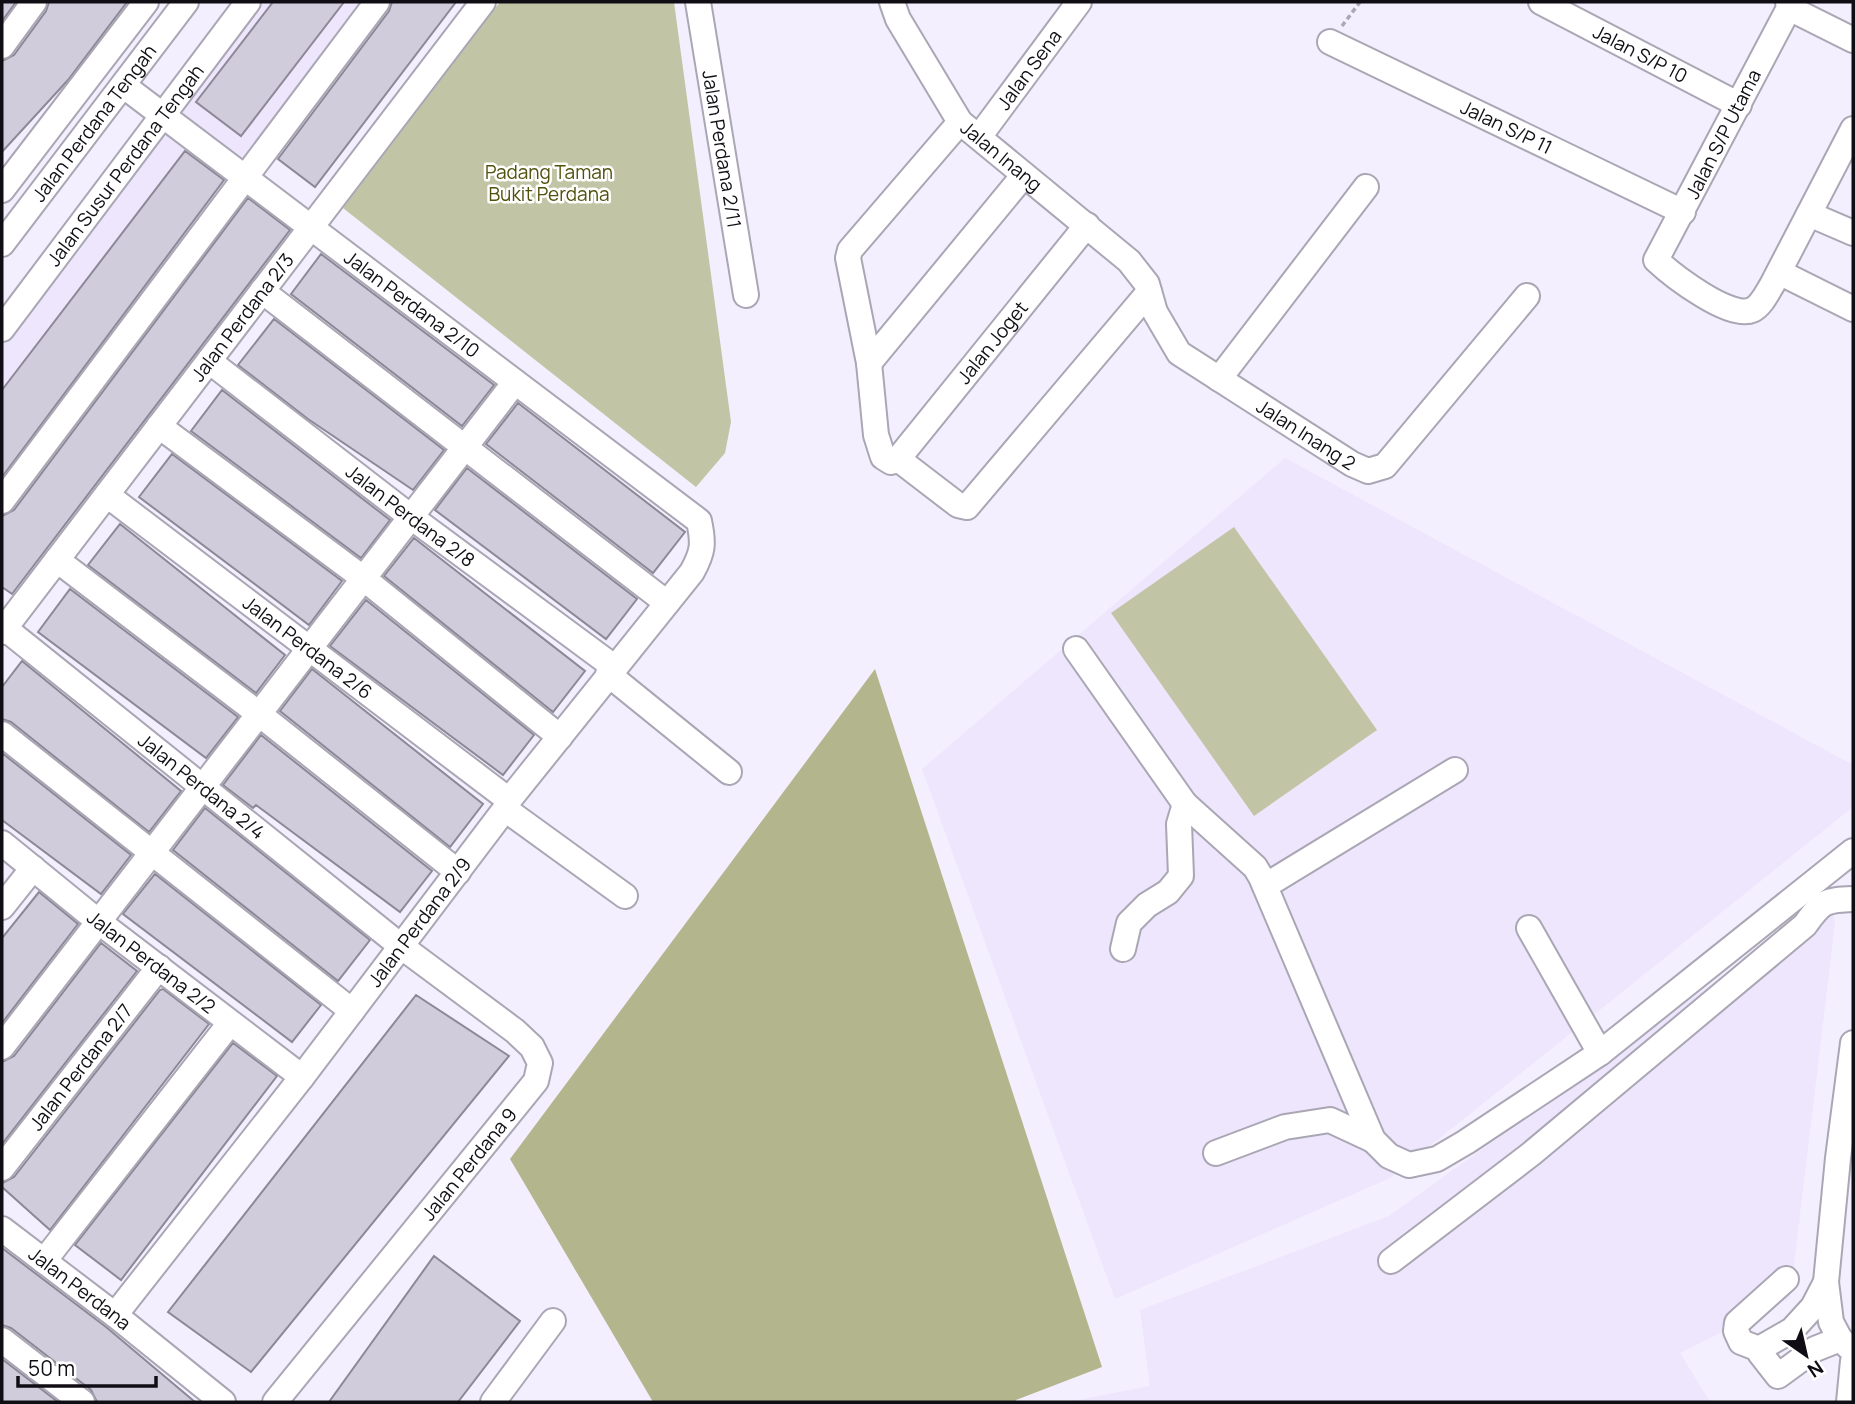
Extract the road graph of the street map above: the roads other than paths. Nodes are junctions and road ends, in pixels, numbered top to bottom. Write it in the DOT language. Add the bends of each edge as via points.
graph roads {
  1 [pos="34,2"];
  2 [pos="146,2"];
  3 [pos="187,2"];
  4 [pos="248,2"];
  5 [pos="377,2"];
  6 [pos="483,2"];
  7 [pos="698,2"];
  8 [pos="892,2"];
  9 [pos="1079,2"];
  10 [pos="1541,2"];
  11 [pos="1788,5"];
  12 [pos="1853,40"];
  13 [pos="1330,42"];
  14 [pos="2,46"];
  15 [pos="124,86"];
  16 [pos="1739,105"];
  17 [pos="162,115"];
  18 [pos="970,129"];
  19 [pos="1853,129"];
  20 [pos="1024,174"];
  21 [pos="245,178"];
  22 [pos="1366,187"];
  23 [pos="2,190"];
  24 [pos="1683,212"];
  25 [pos="1809,214"];
  26 [pos="1087,225"];
  27 [pos="311,227"];
  28 [pos="1853,233"];
  29 [pos="3,241"];
  30 [pos="1779,272"];
  31 [pos="1148,288"];
  32 [pos="262,291"];
  33 [pos="746,295"];
  34 [pos="1527,296"];
  35 [pos="1853,309"];
  36 [pos="2,329"];
  37 [pos="209,361"];
  38 [pos="869,363"];
  39 [pos="1219,379"];
  40 [pos="515,382"];
  41 [pos="159,426"];
  42 [pos="465,447"];
  43 [pos="898,459"];
  44 [pos="107,495"];
  45 [pos="2,501"];
  46 [pos="411,517"];
  47 [pos="699,521"];
  48 [pos="57,560"];
  49 [pos="363,578"];
  50 [pos="667,603"];
  51 [pos="3,629"];
  52 [pos="310,648"];
  53 [pos="1076,649"];
  54 [pos="611,671"];
  55 [pos="258,714"];
  56 [pos="2,734"];
  57 [pos="559,737"];
  58 [pos="1455,770"];
  59 [pos="729,772"];
  60 [pos="203,786"];
  61 [pos="1185,804"];
  62 [pos="507,805"];
  63 [pos="2,843"];
  64 [pos="1853,851"];
  65 [pos="152,853"];
  66 [pos="33,868"];
  67 [pos="458,872"];
  68 [pos="1265,886"];
  69 [pos="625,896"];
  70 [pos="1853,899"];
  71 [pos="2,907"];
  72 [pos="99,922"];
  73 [pos="1529,928"];
  74 [pos="402,947"];
  75 [pos="1123,949"];
  76 [pos="159,967"];
  77 [pos="352,1011"];
  78 [pos="230,1023"];
  79 [pos="1853,1043"];
  80 [pos="2,1047"];
  81 [pos="1600,1053"];
  82 [pos="302,1077"];
  83 [pos="1373,1140"];
  84 [pos="1216,1153"];
  85 [pos="1846,1159"];
  86 [pos="2,1168"];
  87 [pos="2,1229"];
  88 [pos="44,1261"];
  89 [pos="1391,1261"];
  90 [pos="1786,1279"];
  91 [pos="1826,1282"];
  92 [pos="115,1315"];
  93 [pos="554,1321"];
  94 [pos="2,1340"];
  95 [pos="1847,1345"];
  96 [pos="1759,1349"];
  97 [pos="1853,1361"];
  98 [pos="82,1402"];
  99 [pos="223,1402"];
  100 [pos="275,1402"];
  101 [pos="493,1402"];
  102 [pos="1849,1402"];
  1 -- 14 [label="street"];
  2 -- 23 [label="street"];
  3 -- 15 [label="street, Jalan Perdana Tengah"];
  4 -- 17 [label="street, Jalan Susur Perdana Tengah"];
  5 -- 21 [label="street"];
  6 -- 27 [label="street, Jalan Perdana 2/3"];
  7 -- 33 [label="street, Jalan Perdana 2/11"];
  8 -- 18 [label="street, Jalan Inang" via="898,19"];
  9 -- 18 [label="street, Jalan Sena"];
  10 -- 16 [label="street, Jalan S/P 10"];
  11 -- 12 [label="street, Jalan S/P Utama"];
  11 -- 16 [label="street, Jalan S/P Utama"];
  13 -- 24 [label="street, Jalan S/P 11"];
  15 -- 17 [label="street, Jalan Perdana 2/10"];
  15 -- 29 [label="street, Jalan Perdana Tengah"];
  16 -- 24 [label="street, Jalan S/P Utama"];
  17 -- 21 [label="street, Jalan Perdana 2/10"];
  17 -- 36 [label="street, Jalan Susur Perdana Tengah"];
  18 -- 20 [label="street, Jalan Inang"];
  18 -- 38 [label="street, Jalan Sena" via="850,250"];
  19 -- 25 [label="street"];
  20 -- 26 [label="street, Jalan Inang"];
  20 -- 38 [label="street"];
  21 -- 27 [label="street, Jalan Perdana 2/10"];
  21 -- 45 [label="street"];
  22 -- 39 [label="street"];
  24 -- 30 [label="street, Jalan S/P Utama" via="1656,260 1697,293 1750,312"];
  25 -- 28 [label="street"];
  25 -- 30 [label="street"];
  26 -- 31 [label="street, Jalan Inang" via="1129,261"];
  26 -- 43 [label="street, Jalan Joget"];
  27 -- 32 [label="street, Jalan Perdana 2/3"];
  27 -- 40 [label="street, Jalan Perdana 2/10"];
  30 -- 35 [label="street"];
  31 -- 39 [label="street, Jalan Inang 2" via="1155,312 1179,353"];
  31 -- 43 [label="street" via="967,507"];
  32 -- 37 [label="street, Jalan Perdana 2/3"];
  32 -- 42 [label="street"];
  34 -- 39 [label="street, Jalan Inang 2" via="1385,466 1368,471"];
  37 -- 41 [label="street, Jalan Perdana 2/3"];
  37 -- 46 [label="street, Jalan Perdana 2/8"];
  38 -- 43 [label="street" via="876,435 883,457 891,462"];
  40 -- 42 [label="street"];
  40 -- 47 [label="street, Jalan Perdana 2/10"];
  41 -- 44 [label="street, Jalan Perdana 2/3"];
  41 -- 49 [label="street"];
  42 -- 46 [label="street"];
  42 -- 50 [label="street"];
  44 -- 48 [label="street, Jalan Perdana 2/3"];
  44 -- 52 [label="street, Jalan Perdana 2/6"];
  46 -- 49 [label="street"];
  46 -- 54 [label="street, Jalan Perdana 2/8"];
  47 -- 50 [label="street, Jalan Perdana 2/9" via="701,556"];
  48 -- 51 [label="street, Jalan Perdana 2/3"];
  48 -- 55 [label="street"];
  49 -- 52 [label="street"];
  49 -- 57 [label="street"];
  50 -- 54 [label="street, Jalan Perdana 2/9"];
  51 -- 60 [label="street, Jalan Perdana 2/4"];
  52 -- 55 [label="street"];
  52 -- 62 [label="street, Jalan Perdana 2/6"];
  53 -- 61 [label="street"];
  54 -- 57 [label="street, Jalan Perdana 2/9"];
  54 -- 59 [label="street, Jalan Perdana 2/8"];
  55 -- 60 [label="street"];
  55 -- 67 [label="street"];
  56 -- 65 [label="street"];
  57 -- 62 [label="street, Jalan Perdana 2/9"];
  58 -- 68 [label="street"];
  60 -- 65 [label="street"];
  60 -- 74 [label="street, Jalan Perdana 2/4"];
  61 -- 68 [label="street" via="1255,867"];
  61 -- 75 [label="street" via="1179,824 1181,876 1129,923"];
  62 -- 67 [label="street, Jalan Perdana 2/9"];
  62 -- 69 [label="street, Jalan Perdana 2/6"];
  63 -- 66 [label="street, Jalan Perdana 2/2"];
  64 -- 81 [label="street"];
  65 -- 72 [label="street"];
  65 -- 77 [label="street"];
  66 -- 71 [label="street"];
  66 -- 72 [label="street, Jalan Perdana 2/2"];
  67 -- 74 [label="street, Jalan Perdana 2/9"];
  68 -- 83 [label="street"];
  70 -- 89 [label="street" via="1822,905 1805,925 1542,1145"];
  72 -- 76 [label="street, Jalan Perdana 2/2"];
  72 -- 80 [label="street"];
  73 -- 81 [label="street"];
  74 -- 77 [label="street, Jalan Perdana 2/9"];
  74 -- 100 [label="street, Jalan Perdana 9" via="532,1047 540,1063 536,1082"];
  76 -- 78 [label="street, Jalan Perdana 2/2"];
  76 -- 86 [label="street, Jalan Perdana 2/7"];
  77 -- 82 [label="street, Jalan Perdana 2/9"];
  78 -- 82 [label="street, Jalan Perdana 2/2"];
  78 -- 88 [label="street"];
  79 -- 85 [label="street"];
  81 -- 83 [label="street" via="1437,1159 1409,1165 1389,1156"];
  82 -- 92 [label="street, Jalan Perdana 2/9"];
  83 -- 84 [label="street" via="1330,1120 1285,1127"];
  85 -- 91 [label="street"];
  87 -- 88 [label="street, Jalan Perdana"];
  88 -- 92 [label="street, Jalan Perdana"];
  90 -- 96 [label="street" via="1737,1323 1741,1342"];
  91 -- 95 [label="street" via="1831,1322"];
  91 -- 96 [label="street" via="1813,1307 1792,1330"];
  92 -- 99 [label="street, Jalan Perdana"];
  93 -- 101 [label="street"];
  94 -- 98 [label="street"];
  95 -- 96 [label="street" via="1815,1349 1778,1376"];
  97 -- 102 [label="street"];
}
